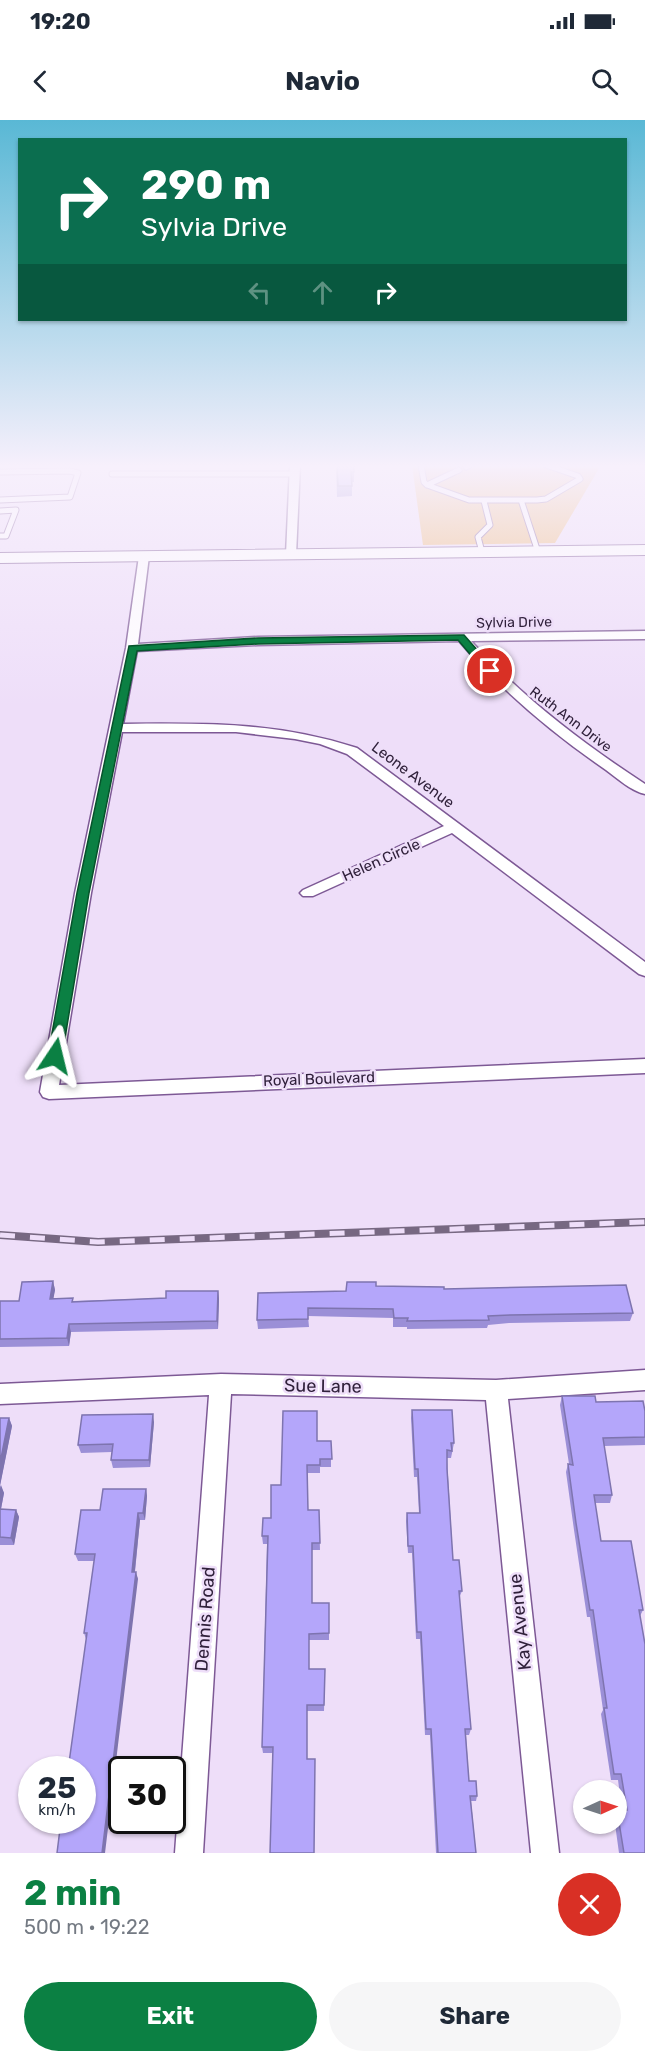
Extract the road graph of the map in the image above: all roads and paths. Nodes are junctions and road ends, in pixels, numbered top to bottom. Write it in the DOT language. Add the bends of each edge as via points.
graph roads {
  1 [pos="291,546"];
  2 [pos="480,546"];
  3 [pos="536,546"];
  4 [pos="645,550"];
  5 [pos="482,552"];
  6 [pos="538,552"];
  7 [pos="291,555"];
  8 [pos="144,556"];
  9 [pos="0,558"];
  10 [pos="645,636"];
  11 [pos="460,638"];
  12 [pos="132,648"];
  13 [pos="116,728"];
  14 [pos="645,790"];
  15 [pos="454,827"];
  16 [pos="308,893"];
  17 [pos="645,970"];
  18 [pos="645,1066"];
  19 [pos="645,1380"];
  20 [pos="221,1384"];
  21 [pos="496,1390"];
  22 [pos="0,1394"];
  23 [pos="189,1853"];
  24 [pos="545,1853"];
  1 -- 7 [label="street"];
  2 -- 5 [label="lane"];
  3 -- 6 [label="lane"];
  4 -- 6 [label="main road"];
  5 -- 6 [label="main road"];
  5 -- 7 [label="main road"];
  7 -- 8 [label="main road"];
  8 -- 9 [label="main road"];
  8 -- 12 [label="street"];
  10 -- 11 [label="street, Sylvia Drive"];
  11 -- 12 [label="street, Sylvia Drive" via="258,641"];
  11 -- 14 [label="street, Ruth Ann Drive" via="526,705"];
  12 -- 13 [label="street"];
  13 -- 15 [label="street, Leone Avenue" via="263,729 327,741 352,751"];
  13 -- 18 [label="street, Royal Boulevard" via="48,1092"];
  15 -- 16 [label="street, Helen Circle"];
  15 -- 17 [label="street, Leone Avenue"];
  19 -- 21 [label="street, Sue Lane"];
  20 -- 21 [label="street, Sue Lane"];
  20 -- 22 [label="street, Sue Lane"];
  20 -- 23 [label="street, Dennis Road"];
  21 -- 24 [label="street, Kay Avenue"];
}
